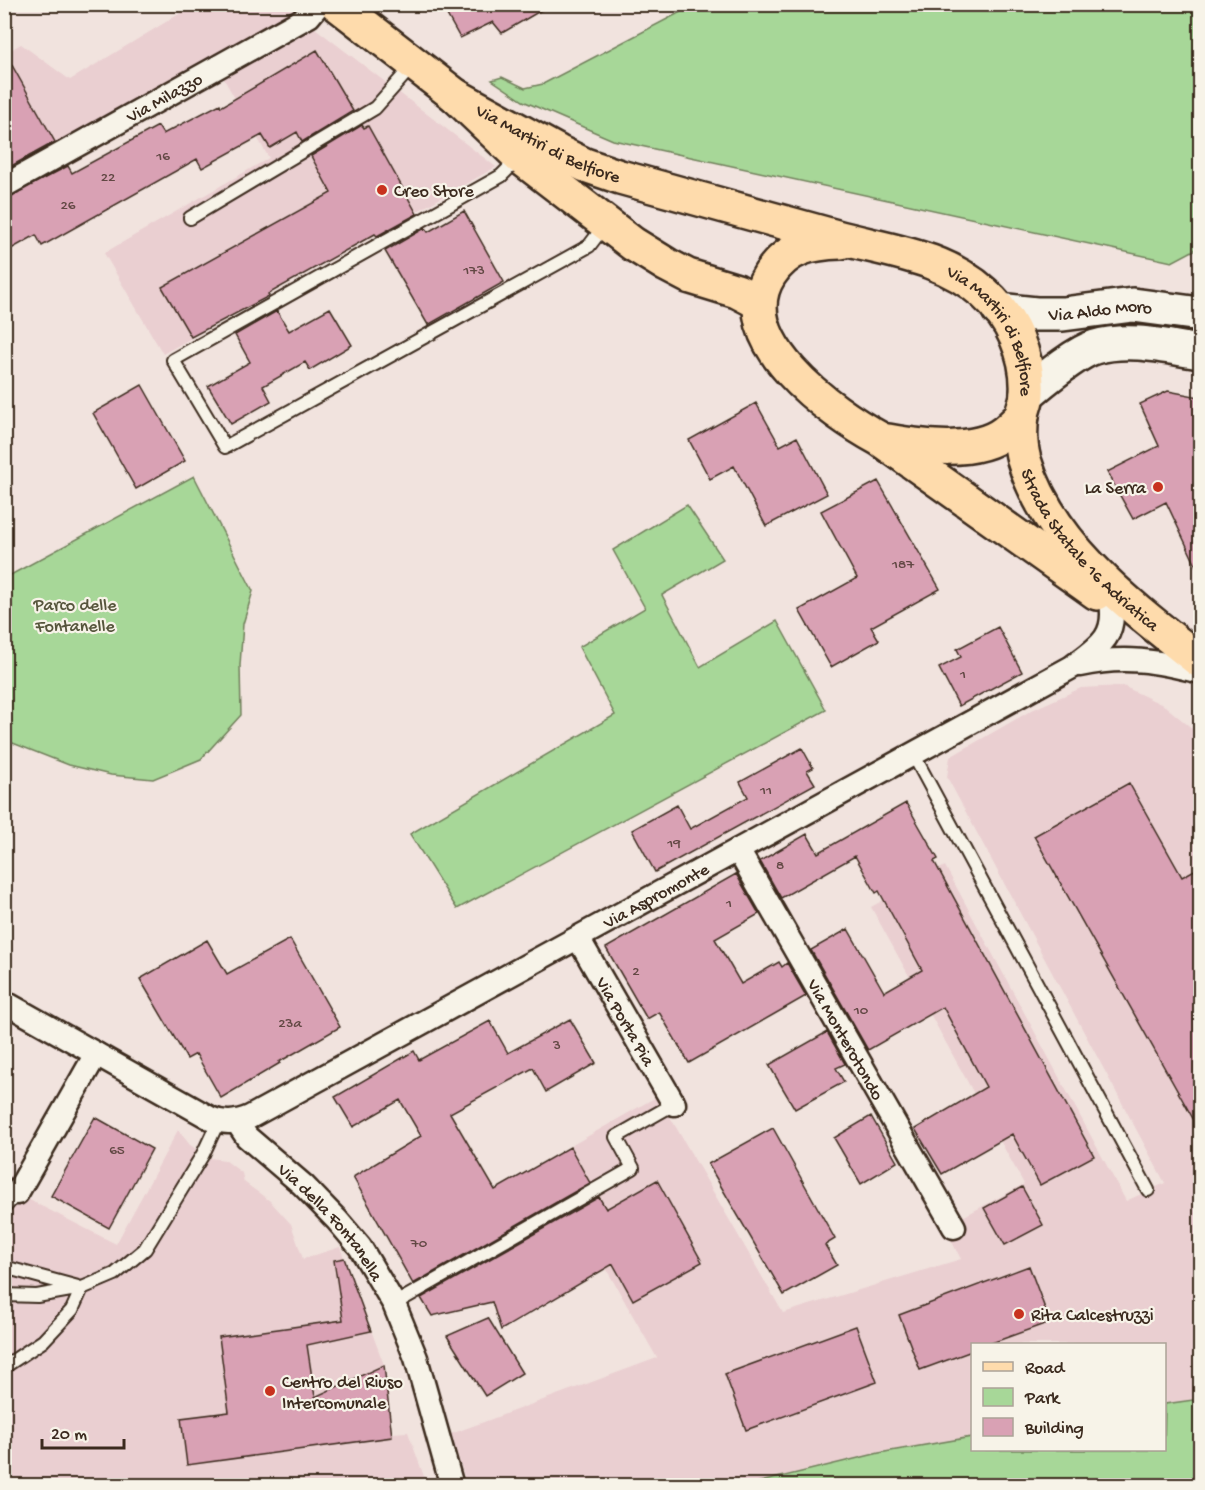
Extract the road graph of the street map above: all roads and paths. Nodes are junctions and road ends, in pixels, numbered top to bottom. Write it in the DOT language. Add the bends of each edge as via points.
graph roads {
  1 [pos="319,4"];
  2 [pos="337,4"];
  3 [pos="414,63"];
  4 [pos="456,96"];
  5 [pos="520,157"];
  6 [pos="4,186"];
  7 [pos="190,218"];
  8 [pos="606,224"];
  9 [pos="852,241"];
  10 [pos="760,303"];
  11 [pos="999,310"];
  12 [pos="1200,314"];
  13 [pos="1200,352"];
  14 [pos="1025,405"];
  15 [pos="880,439"];
  16 [pos="1111,603"];
  17 [pos="1200,661"];
  18 [pos="1072,667"];
  19 [pos="1200,672"];
  20 [pos="913,754"];
  21 [pos="738,850"];
  22 [pos="578,938"];
  23 [pos="4,1002"];
  24 [pos="96,1054"];
  25 [pos="674,1104"];
  26 [pos="228,1122"];
  27 [pos="1148,1190"];
  28 [pos="11,1201"];
  29 [pos="954,1227"];
  30 [pos="4,1267"];
  31 [pos="82,1288"];
  32 [pos="4,1295"];
  33 [pos="394,1304"];
  34 [pos="4,1367"];
  35 [pos="452,1485"];
  1 -- 6 [label="street, Via Milazzo" via="309,16"];
  2 -- 3 [label="main road, Via Martiri di Belfiore"];
  3 -- 4 [label="main road, Via Martiri di Belfiore"];
  3 -- 7 [label="lane" via="375,108"];
  4 -- 5 [label="main road, Via Martiri di Belfiore"];
  4 -- 9 [label="main road, Via Martiri di Belfiore" via="585,165"];
  5 -- 8 [label="main road, Via Martiri di Belfiore"];
  5 -- 8 [label="lane" via="501,176 173,360 225,447 589,246"];
  8 -- 10 [label="main road, Via Martiri di Belfiore" via="666,265"];
  9 -- 10 [label="main road, Via Martiri di Belfiore" via="815,243 790,253 767,279"];
  9 -- 11 [label="main road, Via Martiri di Belfiore" via="914,254 951,270 984,293"];
  10 -- 15 [label="main road, Via Martiri di Belfiore" via="762,325 770,344 787,367 831,408"];
  11 -- 12 [label="street, Via Aldo Moro" via="1063,314 1133,305"];
  11 -- 14 [label="main road, Via Martiri di Belfiore" via="1017,338 1025,363"];
  13 -- 14 [label="street, Via Aldo Moro" via="1124,342 1094,347 1054,371"];
  14 -- 15 [label="main road, Via Martiri di Belfiore" via="1004,433 979,444 948,448"];
  14 -- 17 [label="main road, Strada Statale 16 Adriatica" via="1020,436 1024,461 1053,521 1082,557 1134,609"];
  15 -- 16 [label="main road, Via Martiri di Belfiore"];
  16 -- 18 [label="street, Via Aspromonte" via="1113,616 1107,638"];
  16 -- 19 [label="main road, Strada Statale 16 Adriatica"];
  18 -- 19 [label="street, Via Aspromonte" via="1126,659 1163,662"];
  18 -- 20 [label="street, Via Aspromonte"];
  20 -- 21 [label="street, Via Aspromonte"];
  20 -- 27 [label="lane"];
  21 -- 22 [label="street, Via Aspromonte"];
  21 -- 29 [label="street, Via Monterotondo"];
  22 -- 25 [label="street, Via Porta Pia"];
  22 -- 26 [label="street, Via Aspromonte" via="250,1118"];
  23 -- 24 [label="street, Via della Fontanella"];
  24 -- 26 [label="street, Via della Fontanella"];
  24 -- 28 [label="street"];
  25 -- 33 [label="lane" via="616,1137 633,1168"];
  26 -- 31 [label="lane" via="203,1154 145,1249 115,1274"];
  26 -- 33 [label="street, Via della Fontanella" via="303,1185 337,1220 360,1247"];
  30 -- 31 [label="lane"];
  31 -- 32 [label="lane" via="37,1296"];
  31 -- 34 [label="lane" via="72,1310 43,1341"];
  33 -- 35 [label="street, Via della Fontanella" via="416,1358"];
}
